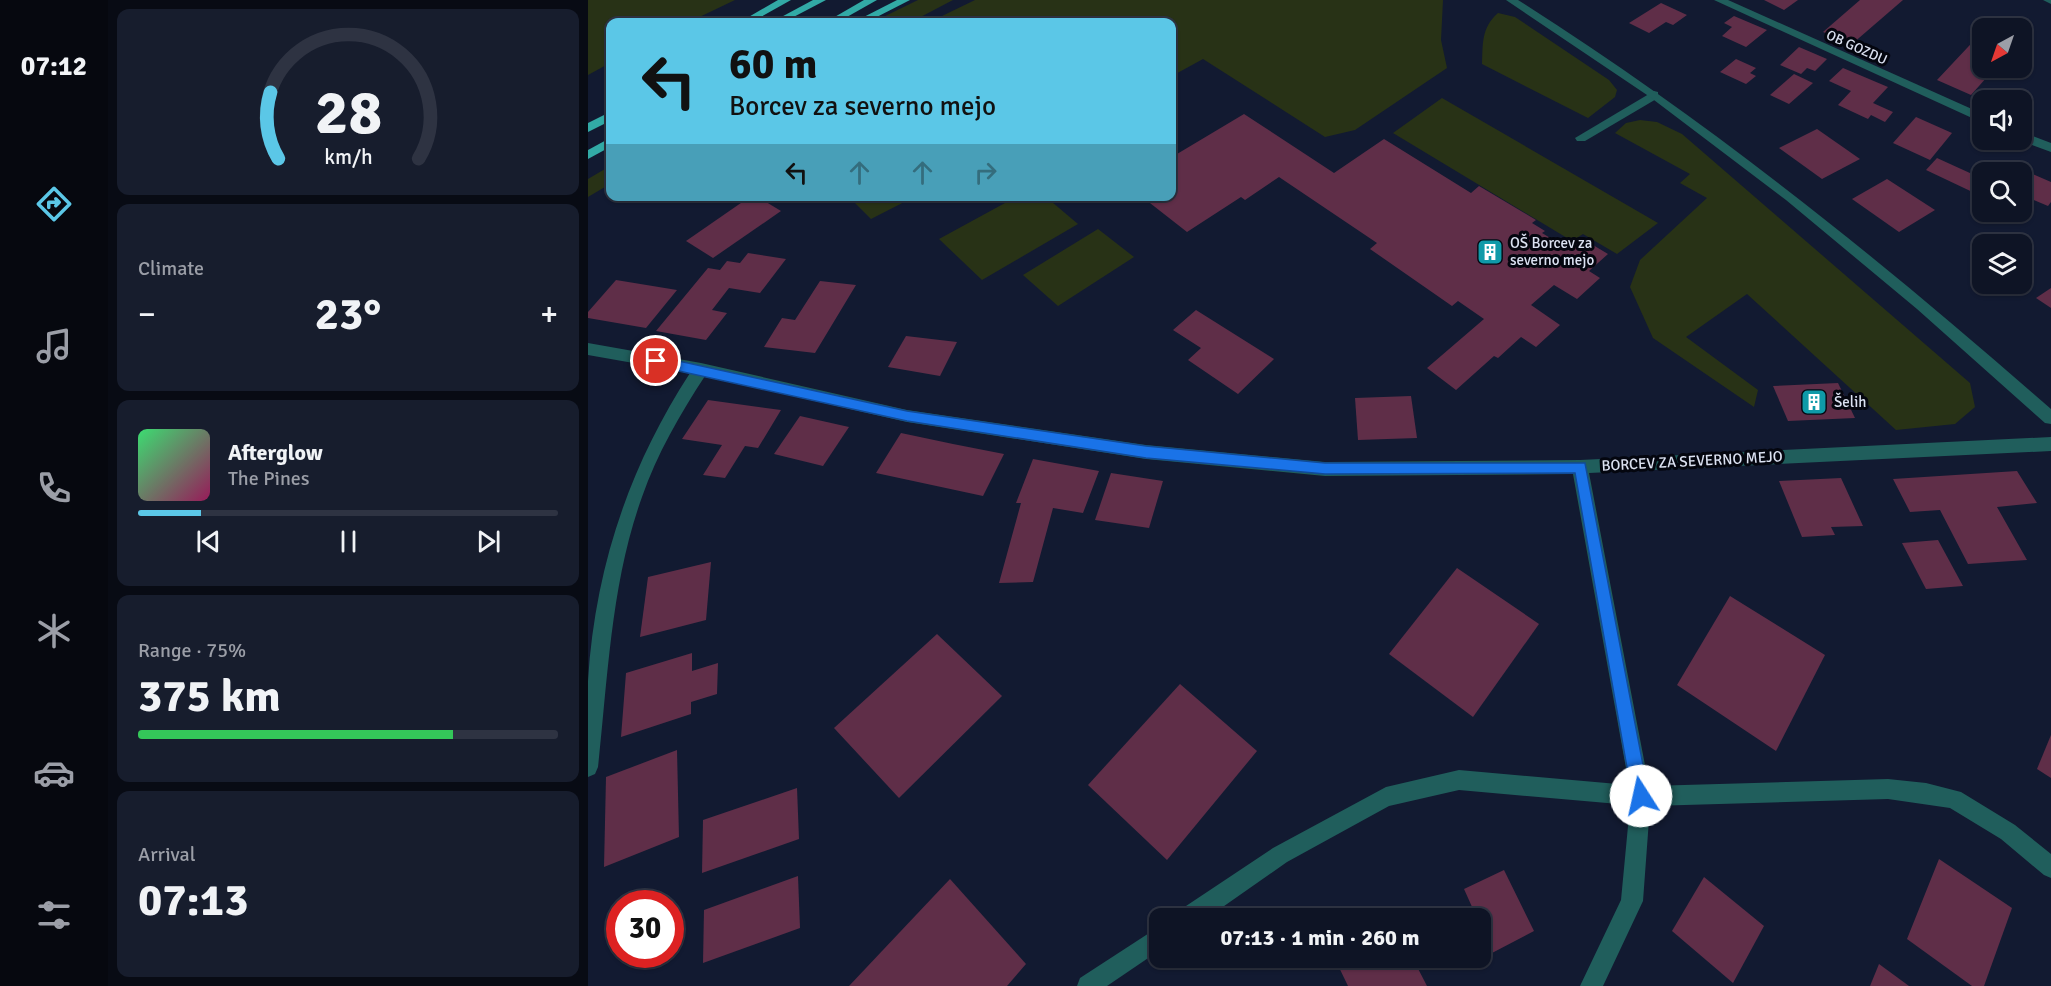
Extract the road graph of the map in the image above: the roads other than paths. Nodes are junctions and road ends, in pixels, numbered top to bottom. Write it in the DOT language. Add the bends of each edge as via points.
graph roads {
  1 [pos="786,0"];
  2 [pos="821,0"];
  3 [pos="872,0"];
  4 [pos="905,0"];
  5 [pos="1511,0"];
  6 [pos="1719,0"];
  7 [pos="752,18"];
  8 [pos="785,18"];
  9 [pos="838,18"];
  10 [pos="867,18"];
  11 [pos="1654,95"];
  12 [pos="1972,114"];
  13 [pos="606,118"];
  14 [pos="588,128"];
  15 [pos="1581,138"];
  16 [pos="2032,140"];
  17 [pos="606,144"];
  18 [pos="2051,148"];
  19 [pos="588,155"];
  20 [pos="588,349"];
  21 [pos="701,369"];
  22 [pos="2051,418"];
  23 [pos="2051,444"];
  24 [pos="1580,467"];
  25 [pos="588,767"];
  26 [pos="1641,796"];
  27 [pos="2051,868"];
  28 [pos="1203,908"];
  29 [pos="1149,944"];
  30 [pos="1088,986"];
  31 [pos="1591,986"];
  1 -- 7 [label="highway"];
  2 -- 8 [label="highway"];
  3 -- 9 [label="highway"];
  4 -- 10 [label="highway"];
  5 -- 11 [label="street"];
  6 -- 12 [label="street, OB GOZDU"];
  11 -- 15 [label="street"];
  11 -- 22 [label="street" via="1845,239"];
  13 -- 14 [label="highway"];
  16 -- 18 [label="street"];
  17 -- 19 [label="highway"];
  20 -- 21 [label="street, BORCEV ZA SEVERNO MEJO"];
  21 -- 24 [label="street, BORCEV ZA SEVERNO MEJO" via="907,416 1146,452 1325,469"];
  21 -- 25 [label="street" via="675,408 633,500 611,579"];
  23 -- 24 [label="street, BORCEV ZA SEVERNO MEJO"];
  24 -- 26 [label="street"];
  26 -- 27 [label="street" via="1888,789 1926,793 1954,799 1988,819"];
  26 -- 28 [label="street" via="1459,780 1386,797 1280,855"];
  26 -- 31 [label="street" via="1632,901"];
  29 -- 30 [label="street"];
}
